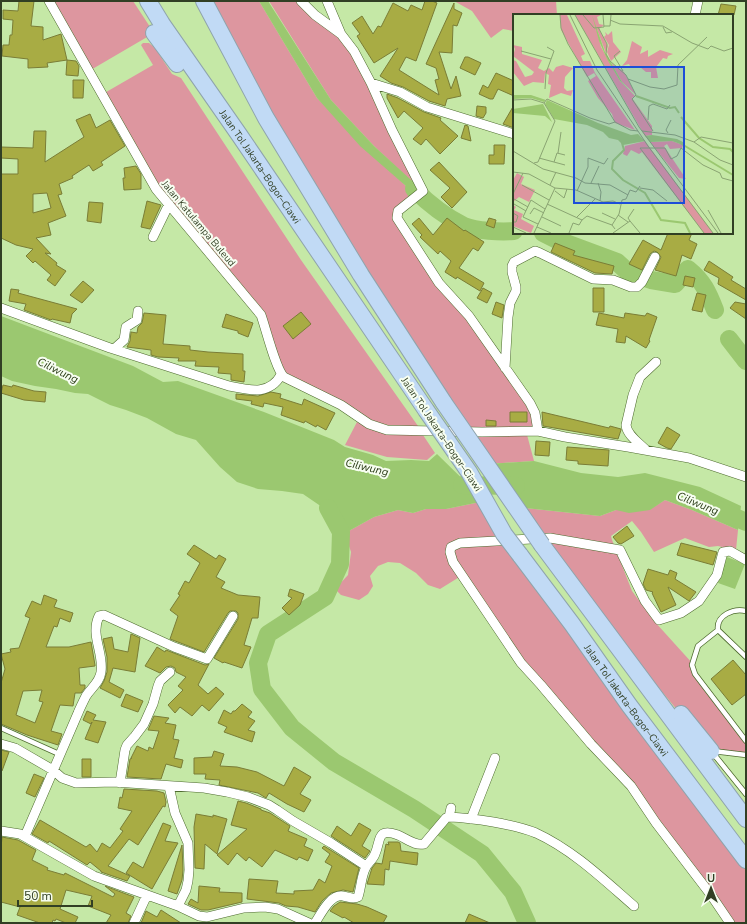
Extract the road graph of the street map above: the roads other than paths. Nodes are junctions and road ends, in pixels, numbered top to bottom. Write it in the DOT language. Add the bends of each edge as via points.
graph roads {
  1 [pos="49,1"];
  2 [pos="148,1"];
  3 [pos="204,1"];
  4 [pos="301,1"];
  5 [pos="327,1"];
  6 [pos="698,1"];
  7 [pos="695,14"];
  8 [pos="154,33"];
  9 [pos="341,34"];
  10 [pos="371,83"];
  11 [pos="513,134"];
  12 [pos="240,136"];
  13 [pos="169,204"];
  14 [pos="153,237"];
  15 [pos="655,256"];
  16 [pos="1,308"];
  17 [pos="138,311"];
  18 [pos="114,349"];
  19 [pos="656,362"];
  20 [pos="505,368"];
  21 [pos="281,375"];
  22 [pos="538,431"];
  23 [pos="646,450"];
  24 [pos="746,477"];
  25 [pos="746,560"];
  26 [pos="746,610"];
  27 [pos="233,616"];
  28 [pos="598,620"];
  29 [pos="718,630"];
  30 [pos="746,657"];
  31 [pos="170,672"];
  32 [pos="1,728"];
  33 [pos="746,741"];
  34 [pos="1,744"];
  35 [pos="711,751"];
  36 [pos="59,754"];
  37 [pos="746,755"];
  38 [pos="495,758"];
  39 [pos="53,770"];
  40 [pos="120,783"];
  41 [pos="169,786"];
  42 [pos="746,794"];
  43 [pos="471,819"];
  44 [pos="746,819"];
  45 [pos="1,831"];
  46 [pos="25,836"];
  47 [pos="746,860"];
  48 [pos="366,866"];
  49 [pos="147,895"];
  50 [pos="178,906"];
  51 [pos="634,906"];
  52 [pos="134,923"];
  53 [pos="308,923"];
  54 [pos="315,923"];
  55 [pos="730,923"];
  1 -- 13 [label="street, Jalan Katulampa Buleud" via="156,188"];
  2 -- 12 [label="highway, Jalan Tol Jakarta–Bogor–Ciawi"];
  3 -- 28 [label="highway, Jalan Tol Jakarta–Bogor–Ciawi, bridge" via="266,118 361,275 444,403 542,545"];
  4 -- 9 [label="street"];
  5 -- 9 [label="street"];
  6 -- 7 [label="street"];
  8 -- 12 [label="highway" via="196,88"];
  9 -- 10 [label="street" via="354,51"];
  10 -- 11 [label="street" via="400,92 427,106"];
  10 -- 20 [label="street" via="423,191 398,211 397,218 439,283 469,316"];
  12 -- 47 [label="highway, Jalan Tol Jakarta–Bogor–Ciawi, bridge" via="469,472 504,534"];
  13 -- 14 [label="street"];
  13 -- 21 [label="street, Jalan Katulampa Buleud" via="261,315"];
  15 -- 20 [label="street" via="637,287 613,280 593,279 535,251 514,262 512,272 516,292 510,303"];
  16 -- 18 [label="street"];
  17 -- 18 [label="street" via="137,320 126,327 124,340"];
  18 -- 21 [label="street" via="240,389 265,389 274,384"];
  19 -- 23 [label="street" via="640,377 626,425 626,430 632,438"];
  20 -- 22 [label="street" via="530,403"];
  21 -- 22 [label="street" via="341,405 369,424 387,430"];
  22 -- 23 [label="street"];
  23 -- 24 [label="street" via="689,458"];
  25 -- 55 [label="street" via="730,551 723,552 716,575 699,601 682,613 659,620 645,600 620,550 550,538 460,543 451,547 450,552 453,562 521,663 631,786"];
  26 -- 29 [label="lane" via="729,612 724,616"];
  27 -- 36 [label="street" via="209,658 206,659 100,615 95,633 101,657 100,678 80,708"];
  28 -- 35 [label="highway" via="614,632"];
  28 -- 44 [label="highway, Jalan Tol Jakarta–Bogor–Ciawi"];
  29 -- 30 [label="lane"];
  29 -- 33 [label="lane" via="698,646 693,669"];
  31 -- 40 [label="street" via="160,681 144,724 127,745"];
  32 -- 36 [label="lane"];
  34 -- 39 [label="street" via="15,748"];
  35 -- 37 [label="lane"];
  35 -- 42 [label="lane"];
  36 -- 39 [label="street"];
  38 -- 43 [label="street"];
  39 -- 40 [label="street" via="62,778 76,783"];
  39 -- 46 [label="street"];
  40 -- 41 [label="street"];
  41 -- 48 [label="street" via="227,792 269,805"];
  41 -- 50 [label="street" via="177,818 188,843 188,882"];
  43 -- 48 [label="street" via="447,816 430,839 421,845 392,833 383,834 375,854"];
  43 -- 51 [label="street" via="512,826 535,833 554,843 575,856"];
  45 -- 46 [label="street"];
  46 -- 49 [label="street" via="94,876"];
  48 -- 54 [label="street" via="358,897 334,898"];
  49 -- 50 [label="street"];
  49 -- 52 [label="street"];
  50 -- 53 [label="street" via="207,917 251,907 272,908"];
}
